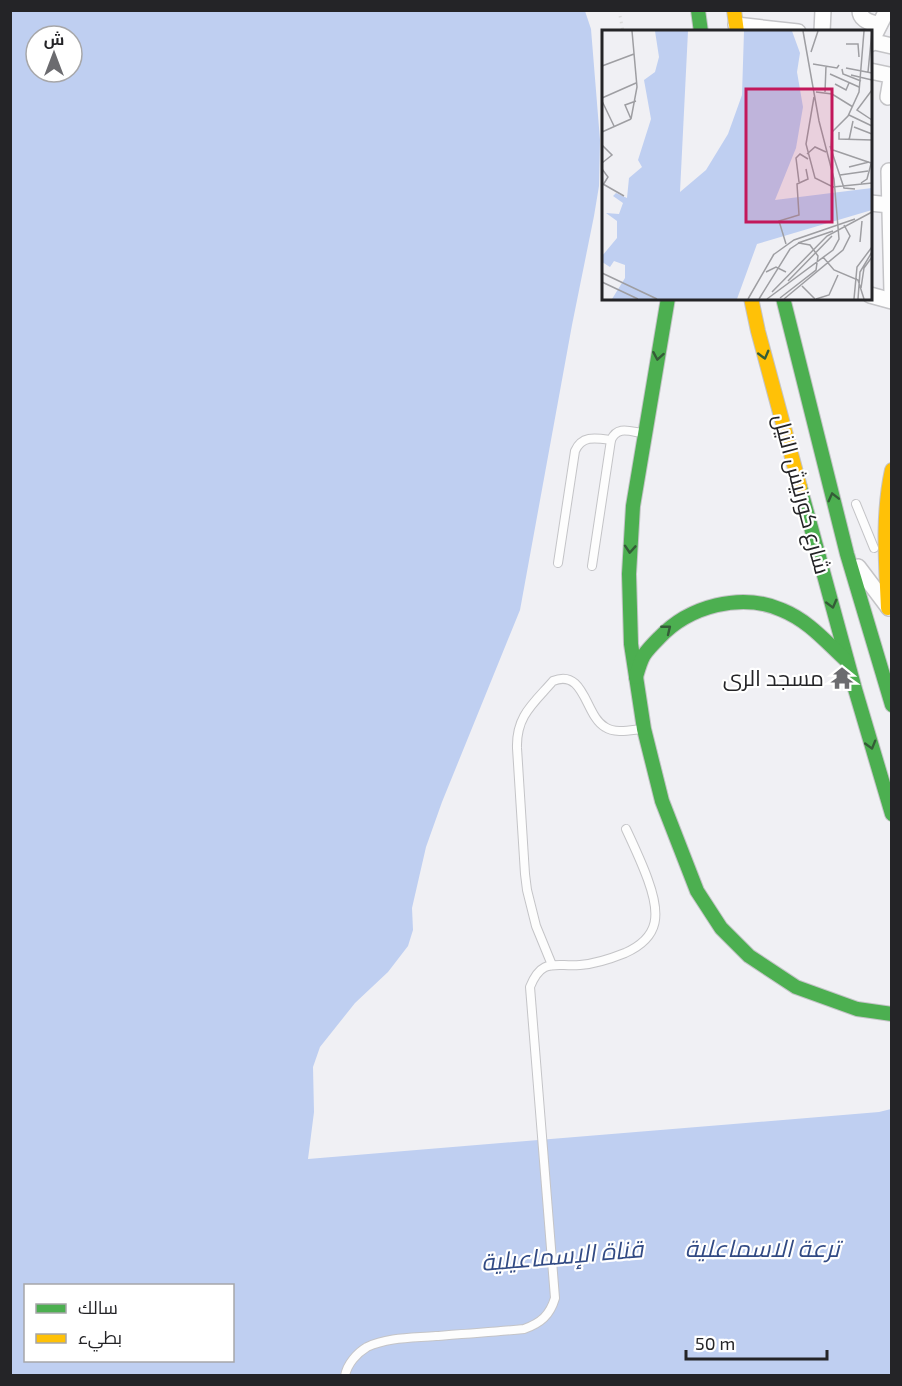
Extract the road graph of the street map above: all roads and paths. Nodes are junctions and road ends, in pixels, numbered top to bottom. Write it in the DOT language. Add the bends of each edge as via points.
graph roads {
  1 [pos="619,10"];
  2 [pos="698,10"];
  3 [pos="823,10"];
  4 [pos="860,10"];
  5 [pos="887,10"];
  6 [pos="736,22"];
  7 [pos="879,25"];
  8 [pos="623,30"];
  9 [pos="701,30"];
  10 [pos="786,30"];
  11 [pos="822,30"];
  12 [pos="872,40"];
  13 [pos="872,42"];
  14 [pos="891,46"];
  15 [pos="872,71"];
  16 [pos="888,96"];
  17 [pos="889,171"];
  18 [pos="872,203"];
  19 [pos="890,205"];
  20 [pos="891,292"];
  21 [pos="872,296"];
  22 [pos="668,300"];
  23 [pos="751,300"];
  24 [pos="784,300"];
  25 [pos="891,301"];
  26 [pos="645,434"];
  27 [pos="611,440"];
  28 [pos="891,470"];
  29 [pos="889,500"];
  30 [pos="856,504"];
  31 [pos="850,519"];
  32 [pos="874,548"];
  33 [pos="847,554"];
  34 [pos="558,563"];
  35 [pos="592,566"];
  36 [pos="890,610"];
  37 [pos="847,661"];
  38 [pos="636,677"];
  39 [pos="891,705"];
  40 [pos="644,729"];
  41 [pos="891,814"];
  42 [pos="626,829"];
  43 [pos="552,965"];
  44 [pos="891,1014"];
  45 [pos="345,1376"];
  1 -- 8 [label="path"];
  2 -- 9 [label="main road"];
  3 -- 11 [label="street"];
  4 -- 7 [label="street" via="863,19"];
  5 -- 7 [label="street"];
  6 -- 10 [label="street"];
  7 -- 12 [label="street"];
  13 -- 14 [label="street"];
  15 -- 16 [label="street" via="889,75"];
  17 -- 19 [label="street"];
  18 -- 19 [label="street"];
  19 -- 20 [label="street"];
  21 -- 25 [label="street"];
  22 -- 26 [label="main road, one-way"];
  23 -- 37 [label="main road, شارع كورنيش النيل, one-way"];
  31 -- 24 [label="main road, شارع كورنيش النيل, one-way"];
  26 -- 27 [label="lane" via="622,430"];
  26 -- 38 [label="main road, one-way" via="633,506 628,574"];
  27 -- 34 [label="lane" via="585,439 574,451"];
  27 -- 35 [label="lane"];
  28 -- 29 [label="main road"];
  29 -- 36 [label="main road" via="886,517"];
  30 -- 31 [label="lane"];
  31 -- 32 [label="lane"];
  31 -- 33 [label="main road, شارع كورنيش النيل"];
  33 -- 36 [label="street, شارع كورنيش النيل"];
  33 -- 39 [label="main road"];
  38 -- 37 [label="main road, one-way" via="644,655 659,636 679,620 725,603 767,605 798,617"];
  37 -- 41 [label="main road, شارع كورنيش النيل, one-way"];
  38 -- 40 [label="main road"];
  40 -- 43 [label="lane" via="613,731 601,725 579,688 565,679 553,681 520,723 517,748 525,874 530,906"];
  40 -- 44 [label="main road" via="662,801 679,847 697,891 721,928 749,956 796,987 857,1009"];
  42 -- 43 [label="lane" via="653,893 655,925 647,939 614,957 578,966"];
  43 -- 45 [label="lane" via="542,969 530,987 555,1298 552,1309 535,1325 518,1330 381,1343 354,1358"];
}
